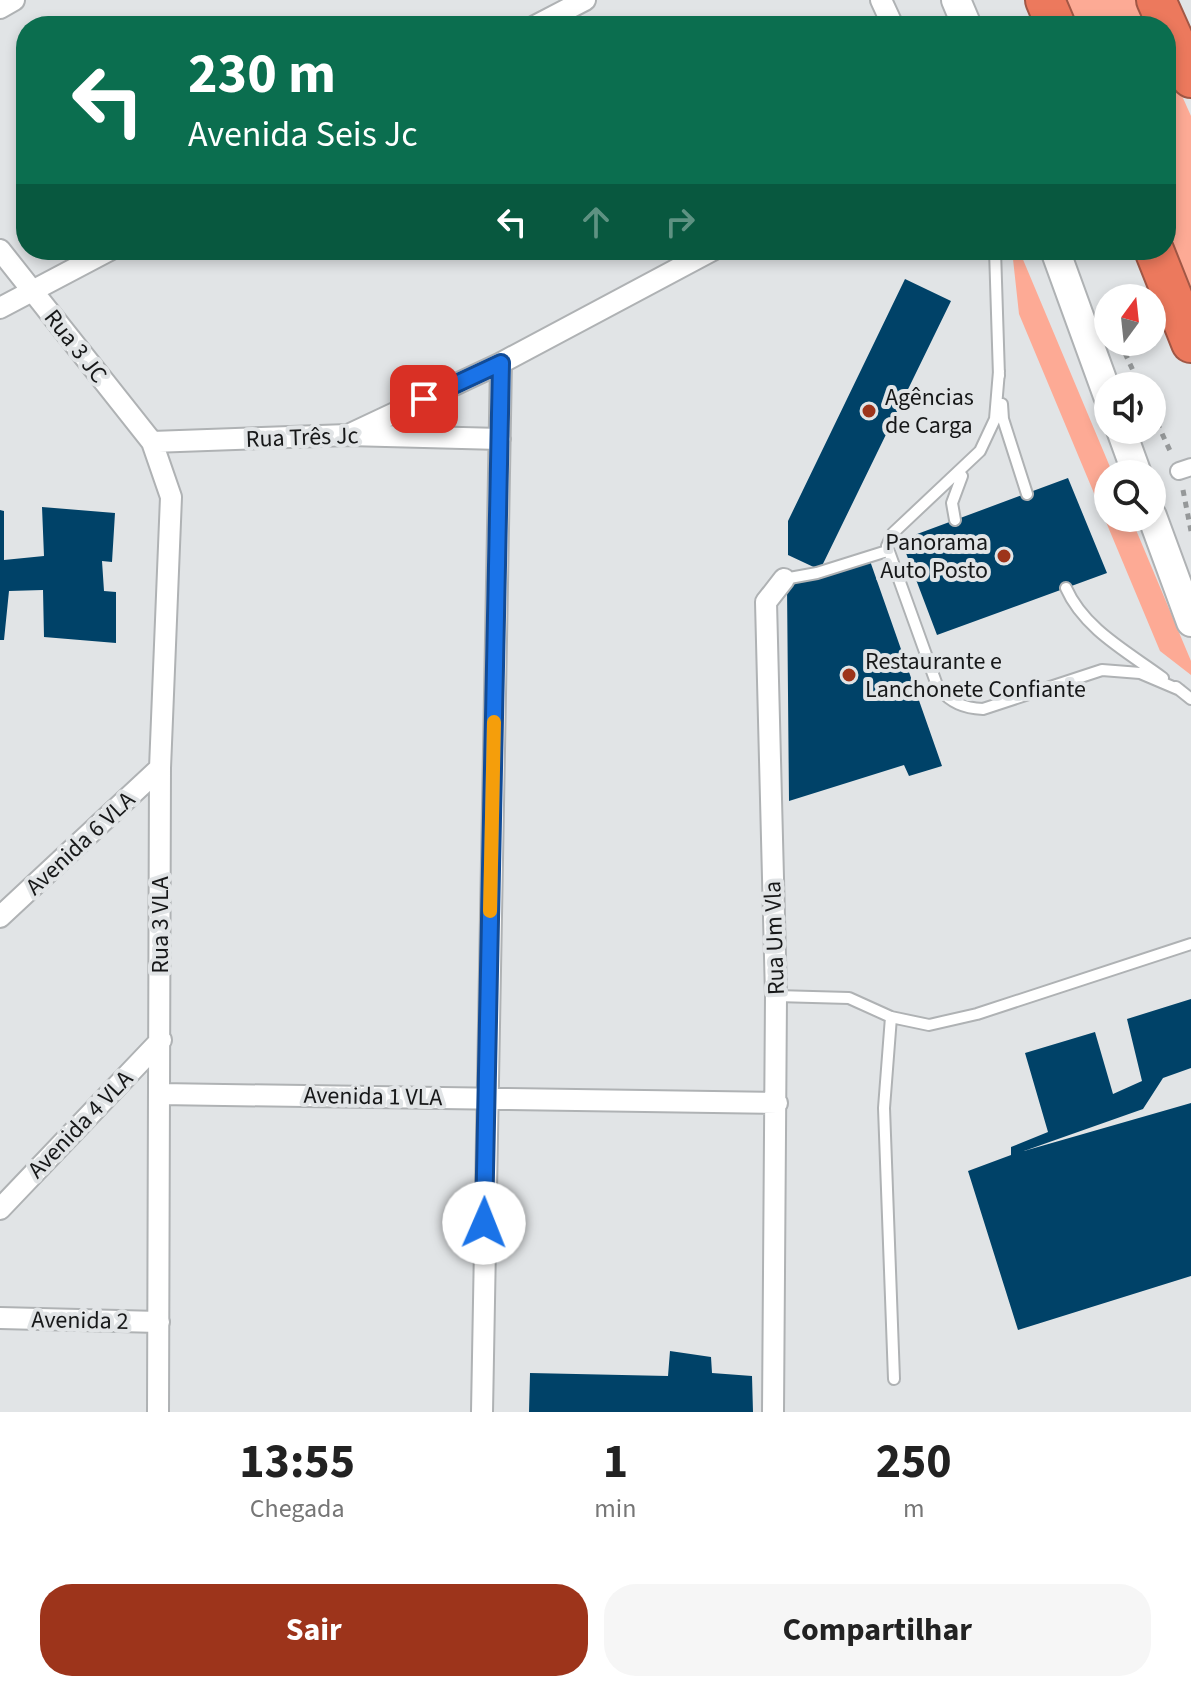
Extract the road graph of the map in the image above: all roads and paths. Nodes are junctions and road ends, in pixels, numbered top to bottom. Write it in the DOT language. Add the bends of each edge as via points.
graph roads {
  1 [pos="14,0"];
  2 [pos="585,0"];
  3 [pos="0,8"];
  4 [pos="554,16"];
  5 [pos="1176,45"];
  6 [pos="1191,78"];
  7 [pos="0,250"];
  8 [pos="91,260"];
  9 [pos="694,260"];
  10 [pos="995,260"];
  11 [pos="1059,260"];
  12 [pos="1158,260"];
  13 [pos="32,291"];
  14 [pos="0,308"];
  15 [pos="1191,343"];
  16 [pos="501,363"];
  17 [pos="999,371"];
  18 [pos="1099,372"];
  19 [pos="348,435"];
  20 [pos="500,439"];
  21 [pos="152,442"];
  22 [pos="970,465"];
  23 [pos="1027,494"];
  24 [pos="955,520"];
  25 [pos="1158,532"];
  26 [pos="887,551"];
  27 [pos="784,579"];
  28 [pos="1066,588"];
  29 [pos="1191,622"];
  30 [pos="1180,690"];
  31 [pos="1191,699"];
  32 [pos="160,768"];
  33 [pos="0,917"];
  34 [pos="1191,944"];
  35 [pos="776,996"];
  36 [pos="891,1017"];
  37 [pos="161,1040"];
  38 [pos="160,1094"];
  39 [pos="486,1097"];
  40 [pos="777,1103"];
  41 [pos="0,1209"];
  42 [pos="0,1318"];
  43 [pos="159,1322"];
  44 [pos="894,1379"];
  45 [pos="158,1412"];
  46 [pos="482,1412"];
  47 [pos="773,1412"];
  1 -- 3 [label="street"];
  2 -- 4 [label="street"];
  5 -- 6 [label="highway"];
  7 -- 13 [label="street, Rua 3 JC"];
  8 -- 13 [label="street"];
  9 -- 16 [label="street"];
  10 -- 17 [label="lane"];
  11 -- 18 [label="main road"];
  12 -- 15 [label="highway"];
  13 -- 14 [label="street"];
  13 -- 21 [label="street, Rua 3 JC"];
  16 -- 19 [label="street"];
  16 -- 20 [label="street"];
  17 -- 22 [label="lane" via="995,419"];
  17 -- 23 [label="lane" via="1003,419"];
  19 -- 20 [label="street, Rua Três Jc"];
  19 -- 21 [label="street, Rua Três Jc"];
  20 -- 39 [label="street"];
  21 -- 32 [label="street, Rua 3 VLA" via="171,497"];
  22 -- 24 [label="lane" via="954,492"];
  22 -- 26 [label="lane" via="893,533"];
  25 -- 29 [label="main road"];
  26 -- 27 [label="lane, Rua Um Vla"];
  26 -- 30 [label="lane" via="938,688 965,708 983,709 1102,670 1140,673"];
  27 -- 35 [label="street, Rua Um Vla" via="766,602"];
  28 -- 30 [label="lane" via="1096,628"];
  30 -- 31 [label="lane"];
  32 -- 33 [label="street, Avenida 6 VLA"];
  32 -- 37 [label="street, Rua 3 VLA"];
  34 -- 36 [label="lane" via="977,1014 929,1025"];
  35 -- 36 [label="lane" via="849,998"];
  35 -- 40 [label="street, Rua Um Vla"];
  36 -- 44 [label="lane" via="884,1108"];
  37 -- 38 [label="street, Rua 3 VLA"];
  37 -- 41 [label="street, Avenida 4 VLA"];
  38 -- 39 [label="street, Avenida 1 VLA"];
  38 -- 43 [label="street, Rua 3 VLA"];
  39 -- 40 [label="street, Avenida 1 VLA"];
  39 -- 46 [label="street"];
  40 -- 47 [label="street, Rua Um Vla"];
  42 -- 43 [label="street, Avenida 2"];
  43 -- 45 [label="street, Rua 3 VLA"];
}
